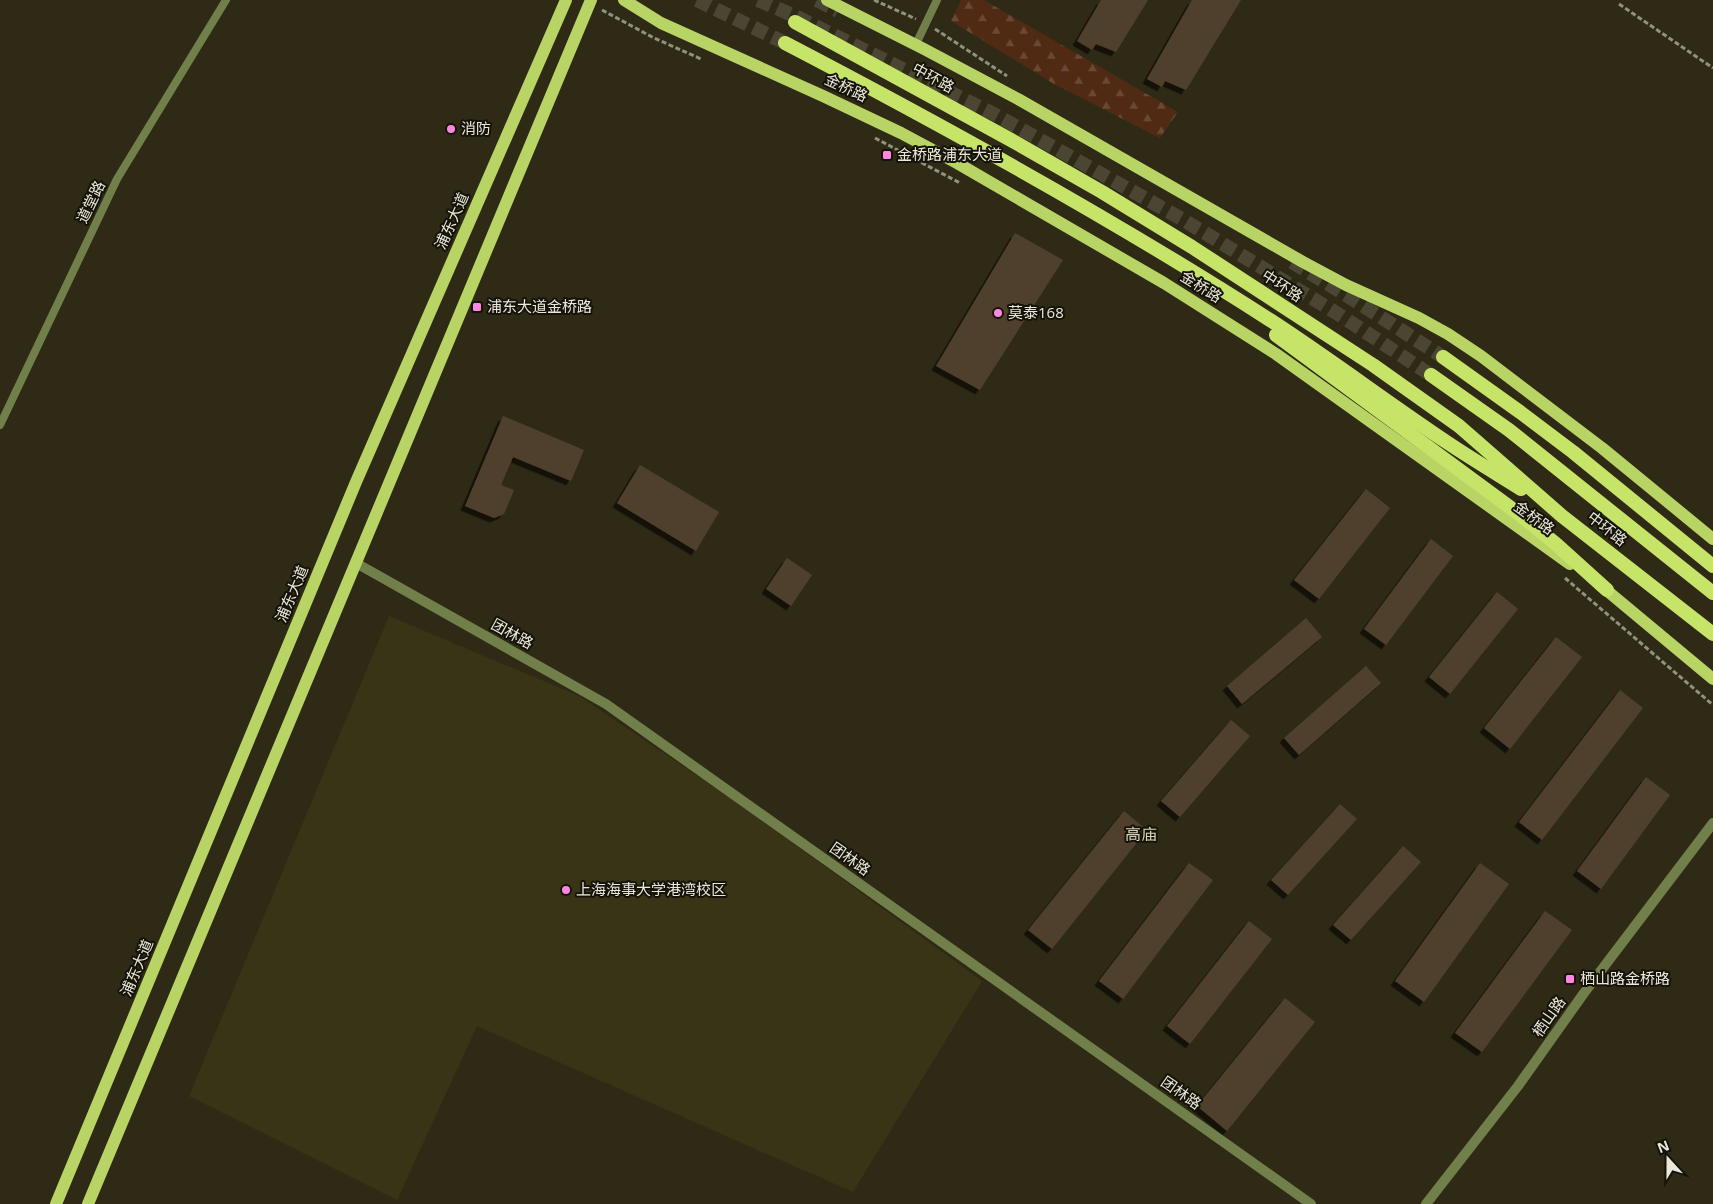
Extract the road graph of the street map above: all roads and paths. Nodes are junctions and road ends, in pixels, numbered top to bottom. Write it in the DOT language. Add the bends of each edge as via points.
graph roads {
  1 [pos="226,0"];
  2 [pos="566,0"];
  3 [pos="624,0"];
  4 [pos="827,0"];
  5 [pos="937,0"];
  6 [pos="590,2"];
  7 [pos="1619,4"];
  8 [pos="795,22"];
  9 [pos="785,43"];
  10 [pos="916,44"];
  11 [pos="709,62"];
  12 [pos="1713,68"];
  13 [pos="871,136"];
  14 [pos="966,186"];
  15 [pos="1181,265"];
  16 [pos="1444,357"];
  17 [pos="1431,375"];
  18 [pos="0,425"];
  19 [pos="1562,516"];
  20 [pos="1713,539"];
  21 [pos="356,563"];
  22 [pos="1713,566"];
  23 [pos="1562,576"];
  24 [pos="1607,590"];
  25 [pos="1713,593"];
  26 [pos="1713,634"];
  27 [pos="1713,678"];
  28 [pos="1713,705"];
  29 [pos="1713,823"];
  30 [pos="56,1204"];
  31 [pos="88,1204"];
  32 [pos="1312,1204"];
  33 [pos="1426,1204"];
  1 -- 18 [label="lane, 道堂路" via="117,179"];
  2 -- 30 [label="main road, 浦东大道" via="356,482"];
  3 -- 24 [label="main road, 金桥路" via="661,23 901,133 1164,283 1276,354"];
  4 -- 10 [label="main road"];
  5 -- 10 [label="lane"];
  6 -- 11 [label="path" via="654,38"];
  6 -- 21 [label="main road"];
  7 -- 12 [label="path"];
  8 -- 19 [label="highway, 中环路" via="1102,192 1281,304 1459,426"];
  9 -- 15 [label="highway" via="1000,158"];
  10 -- 20 [label="main road" via="1303,262 1448,334 1602,448"];
  13 -- 14 [label="path"];
  15 -- 19 [label="highway" via="1270,320 1447,442"];
  15 -- 24 [label="highway" via="1519,514"];
  16 -- 22 [label="highway" via="1573,452"];
  17 -- 25 [label="highway, 中环路" via="1509,430"];
  19 -- 26 [label="highway, 中环路"];
  21 -- 31 [label="main road"];
  21 -- 32 [label="street, 团林路" via="606,704"];
  23 -- 28 [label="path"];
  24 -- 27 [label="main road, 金桥路"];
  29 -- 33 [label="street, 栖山路"];
}
